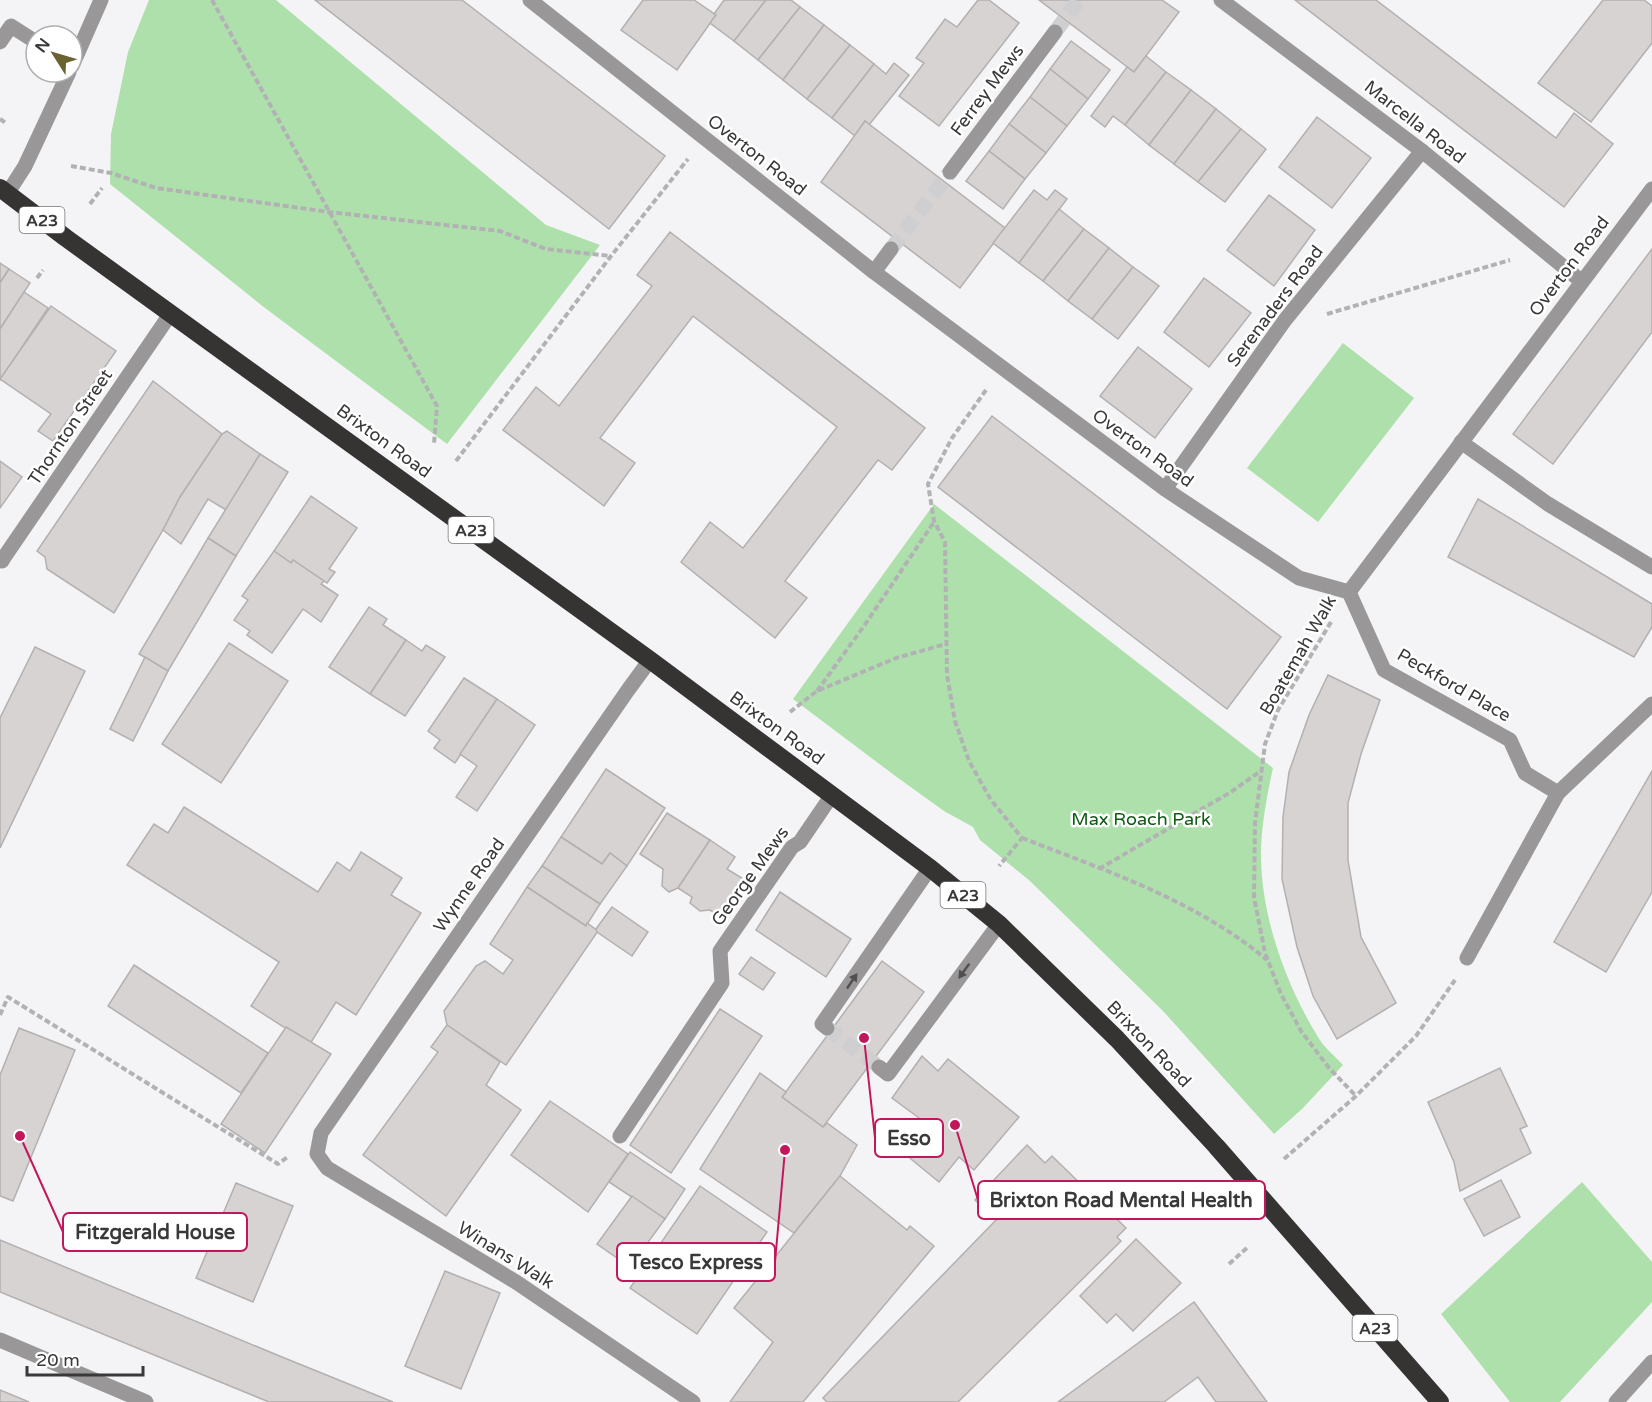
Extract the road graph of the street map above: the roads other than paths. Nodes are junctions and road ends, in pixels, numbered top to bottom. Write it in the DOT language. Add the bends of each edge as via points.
graph roads {
  1 [pos="101,0"];
  2 [pos="530,0"];
  3 [pos="1221,0"];
  4 [pos="1055,32"];
  5 [pos="24,34"];
  6 [pos="84,38"];
  7 [pos="0,42"];
  8 [pos="63,84"];
  9 [pos="1422,151"];
  10 [pos="950,171"];
  11 [pos="1652,189"];
  12 [pos="3,191"];
  13 [pos="891,249"];
  14 [pos="874,272"];
  15 [pos="1581,281"];
  16 [pos="171,313"];
  17 [pos="1461,442"];
  18 [pos="1165,489"];
  19 [pos="0,559"];
  20 [pos="1652,567"];
  21 [pos="1349,592"];
  22 [pos="650,660"];
  23 [pos="1652,704"];
  24 [pos="1558,793"];
  25 [pos="832,795"];
  26 [pos="930,868"];
  27 [pos="999,924"];
  28 [pos="1467,958"];
  29 [pos="827,1028"];
  30 [pos="879,1067"];
  31 [pos="321,1133"];
  32 [pos="620,1136"];
  33 [pos="0,1340"];
  34 [pos="1652,1362"];
  35 [pos="146,1402"];
  36 [pos="693,1402"];
  37 [pos="1440,1402"];
  38 [pos="1616,1402"];
  1 -- 6 [label="street"];
  2 -- 14 [label="street, Overton Road"];
  3 -- 9 [label="street, Marcella Road"];
  4 -- 10 [label="street, Ferrey Mews"];
  5 -- 7 [label="street" via="11,26"];
  8 -- 12 [label="street" via="25,166"];
  9 -- 15 [label="street, Marcella Road"];
  9 -- 18 [label="street, Serenaders Road" via="1285,320"];
  11 -- 15 [label="street, Overton Road"];
  12 -- 16 [label="highway, Brixton Road / A23"];
  13 -- 14 [label="street"];
  14 -- 18 [label="street, Overton Road"];
  15 -- 17 [label="street, Overton Road"];
  16 -- 19 [label="street, Thornton Street"];
  16 -- 22 [label="highway, Brixton Road / A23"];
  17 -- 20 [label="street" via="1548,504"];
  17 -- 21 [label="street, Overton Road"];
  18 -- 21 [label="street, Overton Road" via="1299,578"];
  21 -- 24 [label="street, Peckford Place" via="1384,669 1510,740 1525,773"];
  22 -- 25 [label="highway, Brixton Road / A23"];
  22 -- 31 [label="street, Wynne Road"];
  23 -- 24 [label="street"];
  24 -- 28 [label="street"];
  25 -- 26 [label="highway, Brixton Road / A23"];
  25 -- 32 [label="street, George Mews" via="720,951 722,983"];
  26 -- 27 [label="highway, Brixton Road / A23"];
  29 -- 26 [label="street, one-way" via="822,1024"];
  27 -- 30 [label="street, one-way" via="888,1074"];
  27 -- 37 [label="highway, Brixton Road / A23" via="1117,1039 1216,1146"];
  31 -- 36 [label="street, Winans Walk" via="317,1154 327,1168 516,1282"];
  33 -- 35 [label="street"];
  34 -- 38 [label="street"];
}
